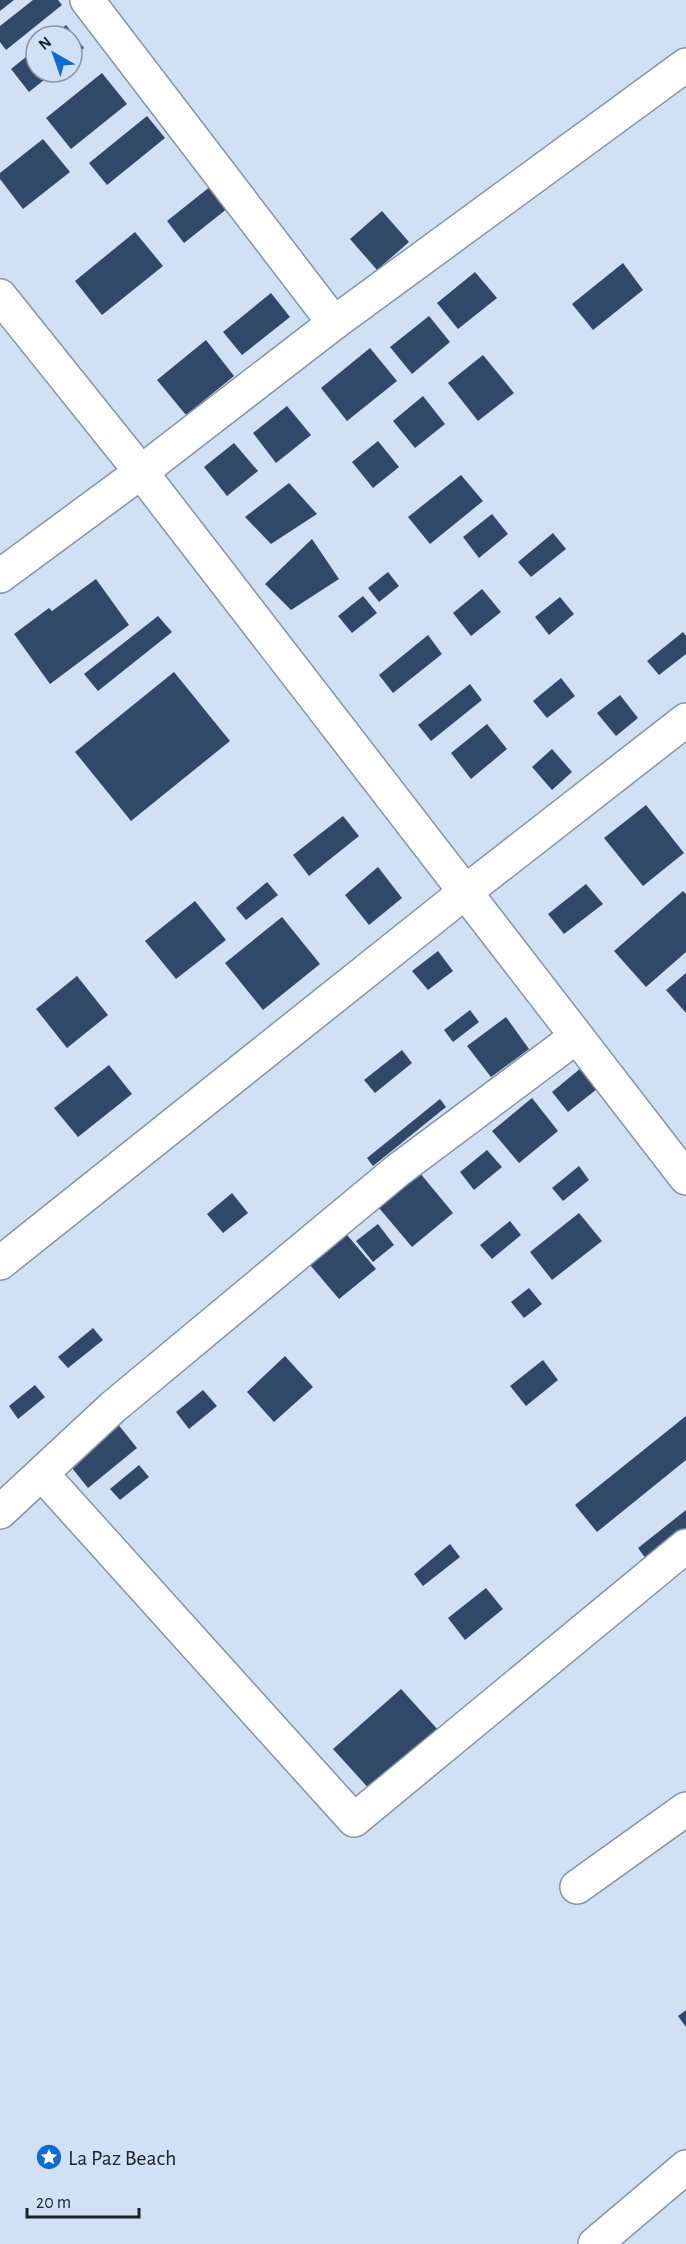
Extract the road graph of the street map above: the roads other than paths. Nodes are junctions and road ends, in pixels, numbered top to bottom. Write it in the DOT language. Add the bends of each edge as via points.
graph roads {
  1 [pos="87,0"];
  2 [pos="686,65"];
  3 [pos="0,296"];
  4 [pos="334,323"];
  5 [pos="141,472"];
  6 [pos="0,576"];
  7 [pos="686,720"];
  8 [pos="464,892"];
  9 [pos="576,1037"];
  10 [pos="686,1179"];
  11 [pos="0,1263"];
  12 [pos="42,1474"];
  13 [pos="0,1512"];
  14 [pos="686,1546"];
  15 [pos="686,1809"];
  16 [pos="577,1887"];
  17 [pos="686,2167"];
  18 [pos="595,2244"];
  1 -- 4 [label="street"];
  2 -- 4 [label="street"];
  3 -- 5 [label="street"];
  4 -- 5 [label="street"];
  5 -- 6 [label="street"];
  5 -- 8 [label="street"];
  7 -- 8 [label="street"];
  8 -- 9 [label="street"];
  8 -- 11 [label="street"];
  9 -- 10 [label="street"];
  9 -- 12 [label="street" via="398,1170 113,1407"];
  12 -- 13 [label="street"];
  12 -- 14 [label="street" via="354,1820"];
  15 -- 16 [label="street"];
  17 -- 18 [label="street"];
}
